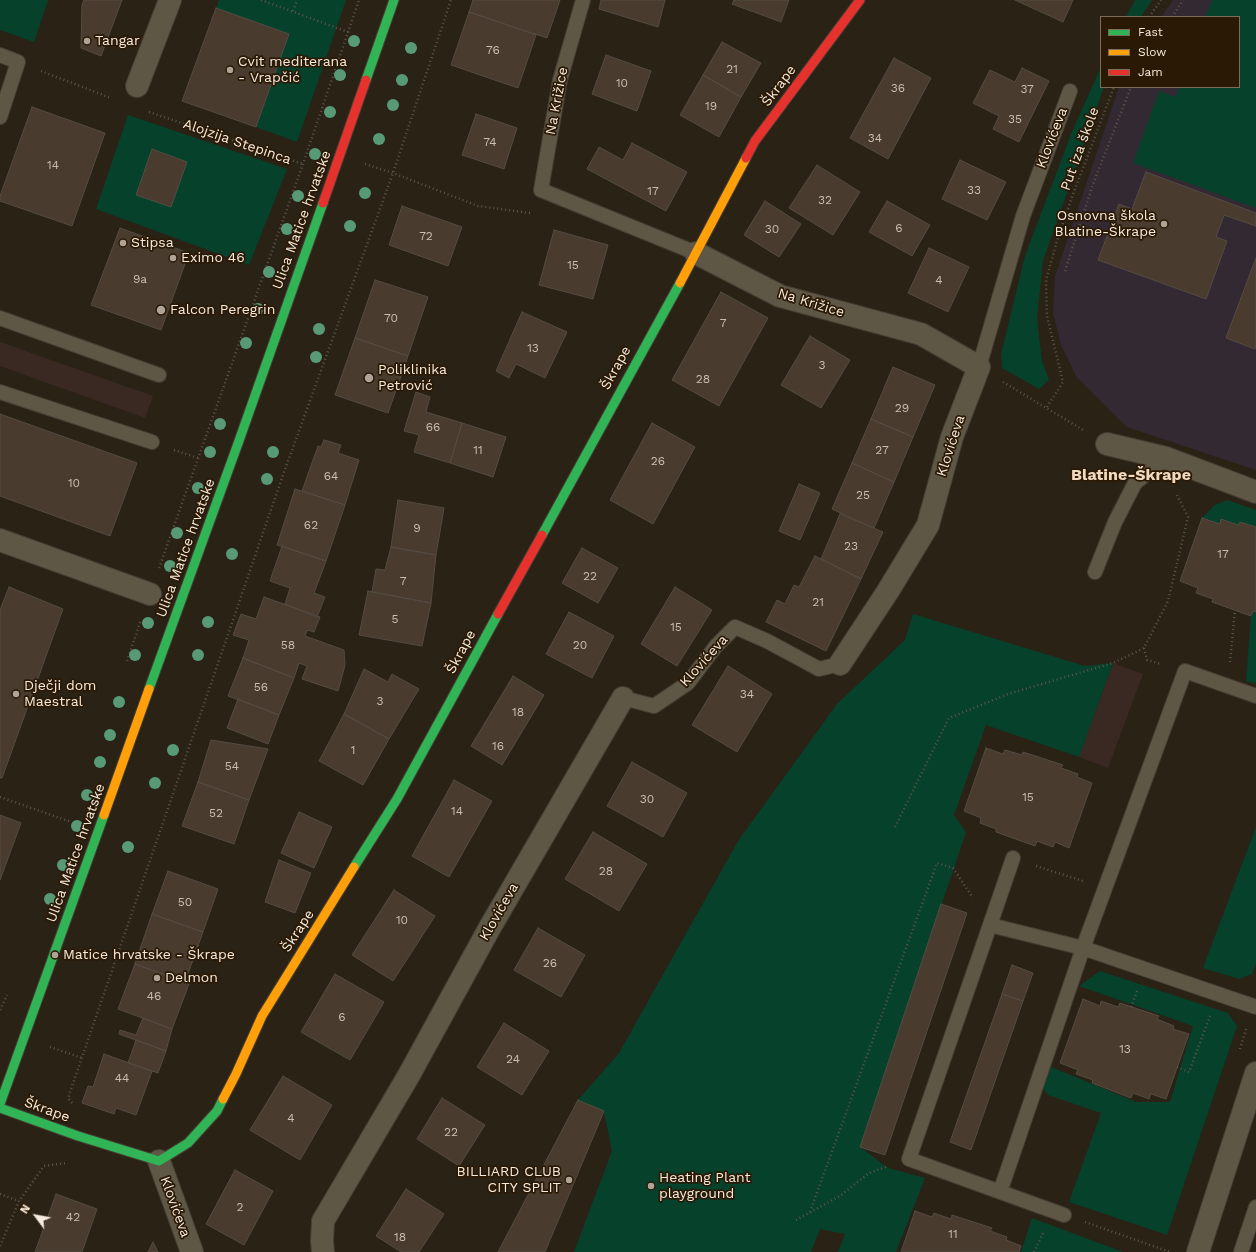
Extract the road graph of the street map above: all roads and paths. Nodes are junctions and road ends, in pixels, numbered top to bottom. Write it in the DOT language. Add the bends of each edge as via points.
graph roads {
  1 [pos="170,0"];
  2 [pos="261,0"];
  3 [pos="297,0"];
  4 [pos="359,0"];
  5 [pos="394,0"];
  6 [pos="451,0"];
  7 [pos="583,0"];
  8 [pos="860,0"];
  9 [pos="1161,0"];
  10 [pos="1183,0"];
  11 [pos="293,11"];
  12 [pos="1150,16"];
  13 [pos="1173,16"];
  14 [pos="348,32"];
  15 [pos="0,55"];
  16 [pos="137,86"];
  17 [pos="1114,88"];
  18 [pos="1130,88"];
  19 [pos="1070,91"];
  20 [pos="0,117"];
  21 [pos="171,120"];
  22 [pos="303,164"];
  23 [pos="393,173"];
  24 [pos="515,211"];
  25 [pos="696,252"];
  26 [pos="1065,271"];
  27 [pos="0,318"];
  28 [pos="979,367"];
  29 [pos="159,375"];
  30 [pos="0,392"];
  31 [pos="1047,407"];
  32 [pos="152,442"];
  33 [pos="1107,444"];
  34 [pos="1166,458"];
  35 [pos="1256,492"];
  36 [pos="0,540"];
  37 [pos="1095,572"];
  38 [pos="150,594"];
  39 [pos="1236,610"];
  40 [pos="1144,648"];
  41 [pos="1147,660"];
  42 [pos="840,664"];
  43 [pos="125,668"];
  44 [pos="1228,686"];
  45 [pos="1256,696"];
  46 [pos="623,698"];
  47 [pos="0,797"];
  48 [pos="74,815"];
  49 [pos="895,827"];
  50 [pos="1013,858"];
  51 [pos="1104,888"];
  52 [pos="990,925"];
  53 [pos="1083,948"];
  54 [pos="10,989"];
  55 [pos="1218,993"];
  56 [pos="1256,1007"];
  57 [pos="0,1010"];
  58 [pos="1177,1067"];
  59 [pos="1256,1073"];
  60 [pos="0,1104"];
  61 [pos="0,1108"];
  62 [pos="78,1136"];
  63 [pos="909,1159"];
  64 [pos="159,1161"];
  65 [pos="1000,1192"];
  66 [pos="0,1194"];
  67 [pos="19,1201"];
  68 [pos="1256,1207"];
  69 [pos="810,1212"];
  70 [pos="1064,1215"];
  71 [pos="796,1220"];
  72 [pos="1083,1222"];
  73 [pos="0,1246"];
  74 [pos="192,1252"];
  75 [pos="323,1252"];
  76 [pos="1170,1252"];
  77 [pos="1198,1252"];
  78 [pos="1241,1252"];
  1 -- 16 [label="street"];
  2 -- 11 [label="path"];
  3 -- 11 [label="path"];
  4 -- 14 [label="path"];
  5 -- 60 [label="street, Ulica Matice hrvatske" via="240,438"];
  6 -- 23 [label="path"];
  7 -- 25 [label="lane, Na Križice" via="560,80 541,190"];
  8 -- 25 [label="street, Škrape" via="755,141"];
  9 -- 12 [label="path"];
  10 -- 13 [label="path"];
  11 -- 14 [label="path"];
  14 -- 22 [label="path"];
  15 -- 20 [label="lane" via="18,62"];
  17 -- 31 [label="path, Put iza škole" via="1067,212 1046,280 1047,316 1063,382"];
  18 -- 26 [label="path" via="1093,184"];
  19 -- 28 [label="lane, Klovićeva" via="1023,216"];
  21 -- 22 [label="path, Alojzija Stepinca"];
  22 -- 38 [label="path"];
  23 -- 24 [label="path" via="478,206"];
  23 -- 62 [label="path" via="282,475 68,1098 84,1115"];
  25 -- 28 [label="street, Na Križice" via="780,296 921,334"];
  25 -- 64 [label="street, Škrape" via="397,799 262,1016 217,1111 188,1143"];
  27 -- 29 [label="lane"];
  28 -- 31 [label="path"];
  28 -- 42 [label="street, Klovićeva" via="952,437 928,525"];
  30 -- 32 [label="lane"];
  31 -- 33 [label="path"];
  33 -- 34 [label="street"];
  34 -- 35 [label="street"];
  34 -- 37 [label="lane" via="1135,484 1115,522"];
  34 -- 40 [label="path" via="1174,489 1188,517 1168,601"];
  36 -- 38 [label="street"];
  38 -- 43 [label="path"];
  39 -- 44 [label="path"];
  40 -- 41 [label="path"];
  40 -- 49 [label="path" via="1113,664 1008,694 949,718"];
  42 -- 46 [label="lane, Klovićeva" via="819,669 767,641 735,628 716,646 688,683 654,706"];
  44 -- 45 [label="lane"];
  44 -- 51 [label="lane" via="1185,671"];
  46 -- 75 [label="street, Klovićeva" via="323,1221"];
  47 -- 48 [label="path" via="72,823"];
  50 -- 51 [label="path"];
  50 -- 52 [label="lane"];
  51 -- 53 [label="lane"];
  52 -- 53 [label="lane"];
  52 -- 63 [label="lane"];
  52 -- 69 [label="path" via="953,868 937,863"];
  53 -- 55 [label="lane"];
  53 -- 65 [label="lane"];
  54 -- 57 [label="path"];
  55 -- 56 [label="lane"];
  55 -- 58 [label="path" via="1190,1072"];
  59 -- 77 [label="street"];
  61 -- 62 [label="street, Škrape"];
  62 -- 64 [label="street, Škrape"];
  62 -- 67 [label="path" via="69,1163 44,1166"];
  63 -- 65 [label="lane"];
  63 -- 69 [label="path" via="869,1172 840,1196"];
  64 -- 74 [label="street, Klovićeva"];
  65 -- 70 [label="lane"];
  66 -- 67 [label="path"];
  67 -- 73 [label="path"];
  68 -- 78 [label="lane"];
  69 -- 71 [label="path"];
  72 -- 76 [label="path"];
}
